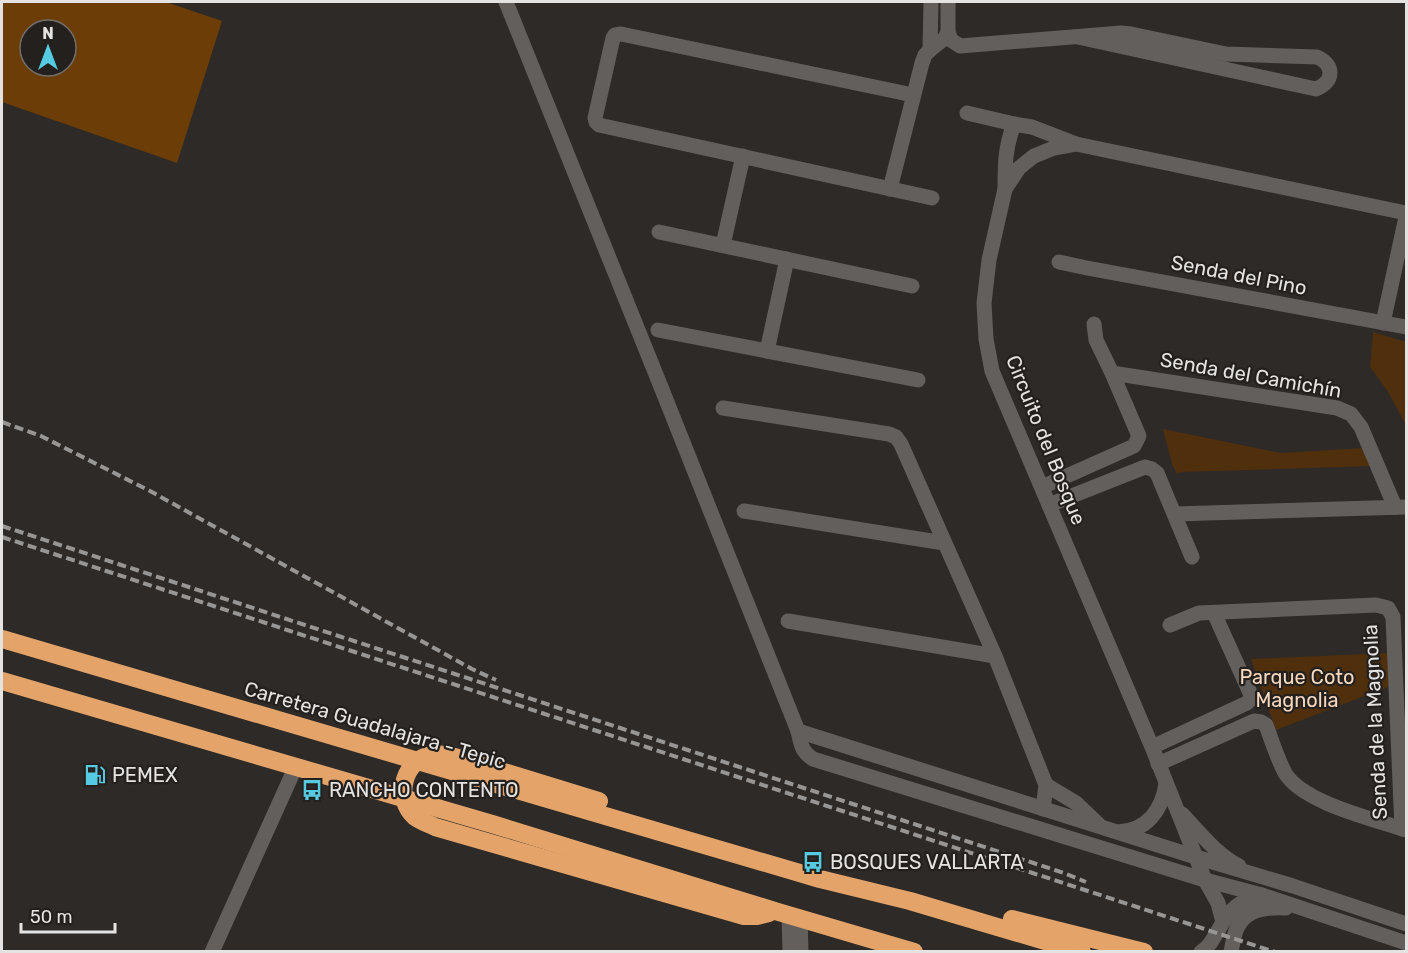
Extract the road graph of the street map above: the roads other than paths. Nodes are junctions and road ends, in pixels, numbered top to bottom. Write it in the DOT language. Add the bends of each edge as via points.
graph roads {
  1 [pos="506,2"];
  2 [pos="931,2"];
  3 [pos="948,2"];
  4 [pos="948,33"];
  5 [pos="1078,37"];
  6 [pos="930,50"];
  7 [pos="913,95"];
  8 [pos="967,113"];
  9 [pos="1014,124"];
  10 [pos="1076,144"];
  11 [pos="743,156"];
  12 [pos="890,189"];
  13 [pos="1005,189"];
  14 [pos="932,198"];
  15 [pos="1407,215"];
  16 [pos="659,232"];
  17 [pos="723,246"];
  18 [pos="787,259"];
  19 [pos="1059,261"];
  20 [pos="912,286"];
  21 [pos="1383,323"];
  22 [pos="1094,324"];
  23 [pos="1407,327"];
  24 [pos="658,330"];
  25 [pos="767,351"];
  26 [pos="1112,374"];
  27 [pos="918,380"];
  28 [pos="723,408"];
  29 [pos="1042,487"];
  30 [pos="1049,506"];
  31 [pos="1401,507"];
  32 [pos="744,511"];
  33 [pos="1175,513"];
  34 [pos="944,543"];
  35 [pos="1192,556"];
  36 [pos="1214,613"];
  37 [pos="788,621"];
  38 [pos="1170,625"];
  39 [pos="2,639"];
  40 [pos="995,657"];
  41 [pos="2,681"];
  42 [pos="798,731"];
  43 [pos="1152,747"];
  44 [pos="1158,764"];
  45 [pos="296,766"];
  46 [pos="1166,784"];
  47 [pos="1046,785"];
  48 [pos="1175,807"];
  49 [pos="1043,809"];
  50 [pos="1404,829"];
  51 [pos="1108,830"];
  52 [pos="1196,857"];
  53 [pos="780,867"];
  54 [pos="1254,874"];
  55 [pos="1205,880"];
  56 [pos="1262,895"];
  57 [pos="1325,897"];
  58 [pos="910,901"];
  59 [pos="1303,909"];
  60 [pos="788,915"];
  61 [pos="1223,922"];
  62 [pos="1407,924"];
  63 [pos="825,925"];
  64 [pos="1407,943"];
  65 [pos="797,949"];
  66 [pos="212,951"];
  67 [pos="914,951"];
  68 [pos="1082,951"];
  69 [pos="1144,951"];
  70 [pos="1201,951"];
  71 [pos="1230,951"];
  1 -- 42 [label="street"];
  2 -- 6 [label="street"];
  3 -- 4 [label="street"];
  4 -- 5 [label="street" via="960,46"];
  4 -- 6 [label="street"];
  5 -- 5 [label="street" via="1316,89 1329,81 1329,66 1317,57 1226,54 1131,34"];
  6 -- 7 [label="street"];
  7 -- 11 [label="street" via="615,35 595,118 599,125"];
  7 -- 12 [label="street"];
  8 -- 9 [label="street"];
  9 -- 10 [label="street"];
  9 -- 13 [label="street" via="1005,155"];
  10 -- 13 [label="street, Circuito del Bosque" via="1034,156 1019,168"];
  10 -- 15 [label="street, Circuito del Bosque"];
  11 -- 12 [label="street"];
  11 -- 17 [label="street"];
  12 -- 14 [label="street"];
  13 -- 29 [label="street, Circuito del Bosque" via="989,260 984,303 986,339 992,371"];
  15 -- 21 [label="street"];
  16 -- 17 [label="street"];
  17 -- 18 [label="street"];
  18 -- 20 [label="street"];
  18 -- 25 [label="street"];
  19 -- 21 [label="street, Senda del Pino"];
  21 -- 23 [label="street, Senda del Pino"];
  22 -- 26 [label="street" via="1096,340"];
  24 -- 25 [label="street"];
  25 -- 27 [label="street"];
  26 -- 29 [label="street" via="1139,436 1134,446"];
  26 -- 31 [label="street, Senda del Camichín" via="1337,408 1351,414"];
  28 -- 34 [label="street" via="896,437"];
  29 -- 30 [label="street, Circuito del Bosque"];
  30 -- 33 [label="street" via="1145,467 1157,473"];
  30 -- 43 [label="street, Circuito del Bosque"];
  31 -- 33 [label="street, Senda del Camichín"];
  32 -- 34 [label="street"];
  33 -- 35 [label="street"];
  34 -- 40 [label="street"];
  36 -- 38 [label="street, Senda de la Magnolia"];
  36 -- 43 [label="street" via="1250,699"];
  36 -- 50 [label="street, Senda de la Magnolia" via="1376,605 1388,608 1393,618"];
  37 -- 40 [label="street"];
  39 -- 53 [label="highway, Carretera Guadalajara - Tepic"];
  40 -- 47 [label="street"];
  41 -- 45 [label="highway"];
  42 -- 49 [label="street"];
  42 -- 55 [label="street" via="802,750 813,759"];
  43 -- 44 [label="street, Circuito del Bosque"];
  44 -- 46 [label="street, Circuito del Bosque"];
  44 -- 50 [label="street, Senda de la Magnolia" via="1261,722 1266,725 1286,774 1303,791 1329,805"];
  45 -- 60 [label="highway"];
  45 -- 66 [label="street"];
  46 -- 48 [label="street, Circuito del Bosque"];
  46 -- 51 [label="street" via="1164,797 1150,819 1128,831"];
  47 -- 49 [label="street"];
  47 -- 51 [label="street"];
  48 -- 52 [label="street, Circuito del Bosque"];
  48 -- 54 [label="street" via="1233,863"];
  49 -- 51 [label="street"];
  51 -- 52 [label="street"];
  52 -- 54 [label="street"];
  52 -- 55 [label="street, Circuito del Bosque"];
  53 -- 58 [label="highway, Carretera Guadalajara - Tepic"];
  53 -- 60 [label="highway" via="732,841 455,757 438,754 420,760 405,777 406,806 416,818 435,827 744,916"];
  54 -- 57 [label="street"];
  55 -- 56 [label="street"];
  55 -- 61 [label="street, Circuito del Bosque"];
  56 -- 57 [label="street"];
  56 -- 59 [label="street"];
  56 -- 61 [label="street" via="1240,903"];
  57 -- 62 [label="street"];
  58 -- 68 [label="highway, Carretera Guadalajara - Tepic"];
  58 -- 69 [label="highway" via="999,916"];
  59 -- 64 [label="street"];
  59 -- 71 [label="street" via="1276,907 1249,915 1235,931"];
  60 -- 63 [label="highway"];
  60 -- 65 [label="street"];
  61 -- 70 [label="street"];
  63 -- 65 [label="street"];
  63 -- 67 [label="highway"];
}
